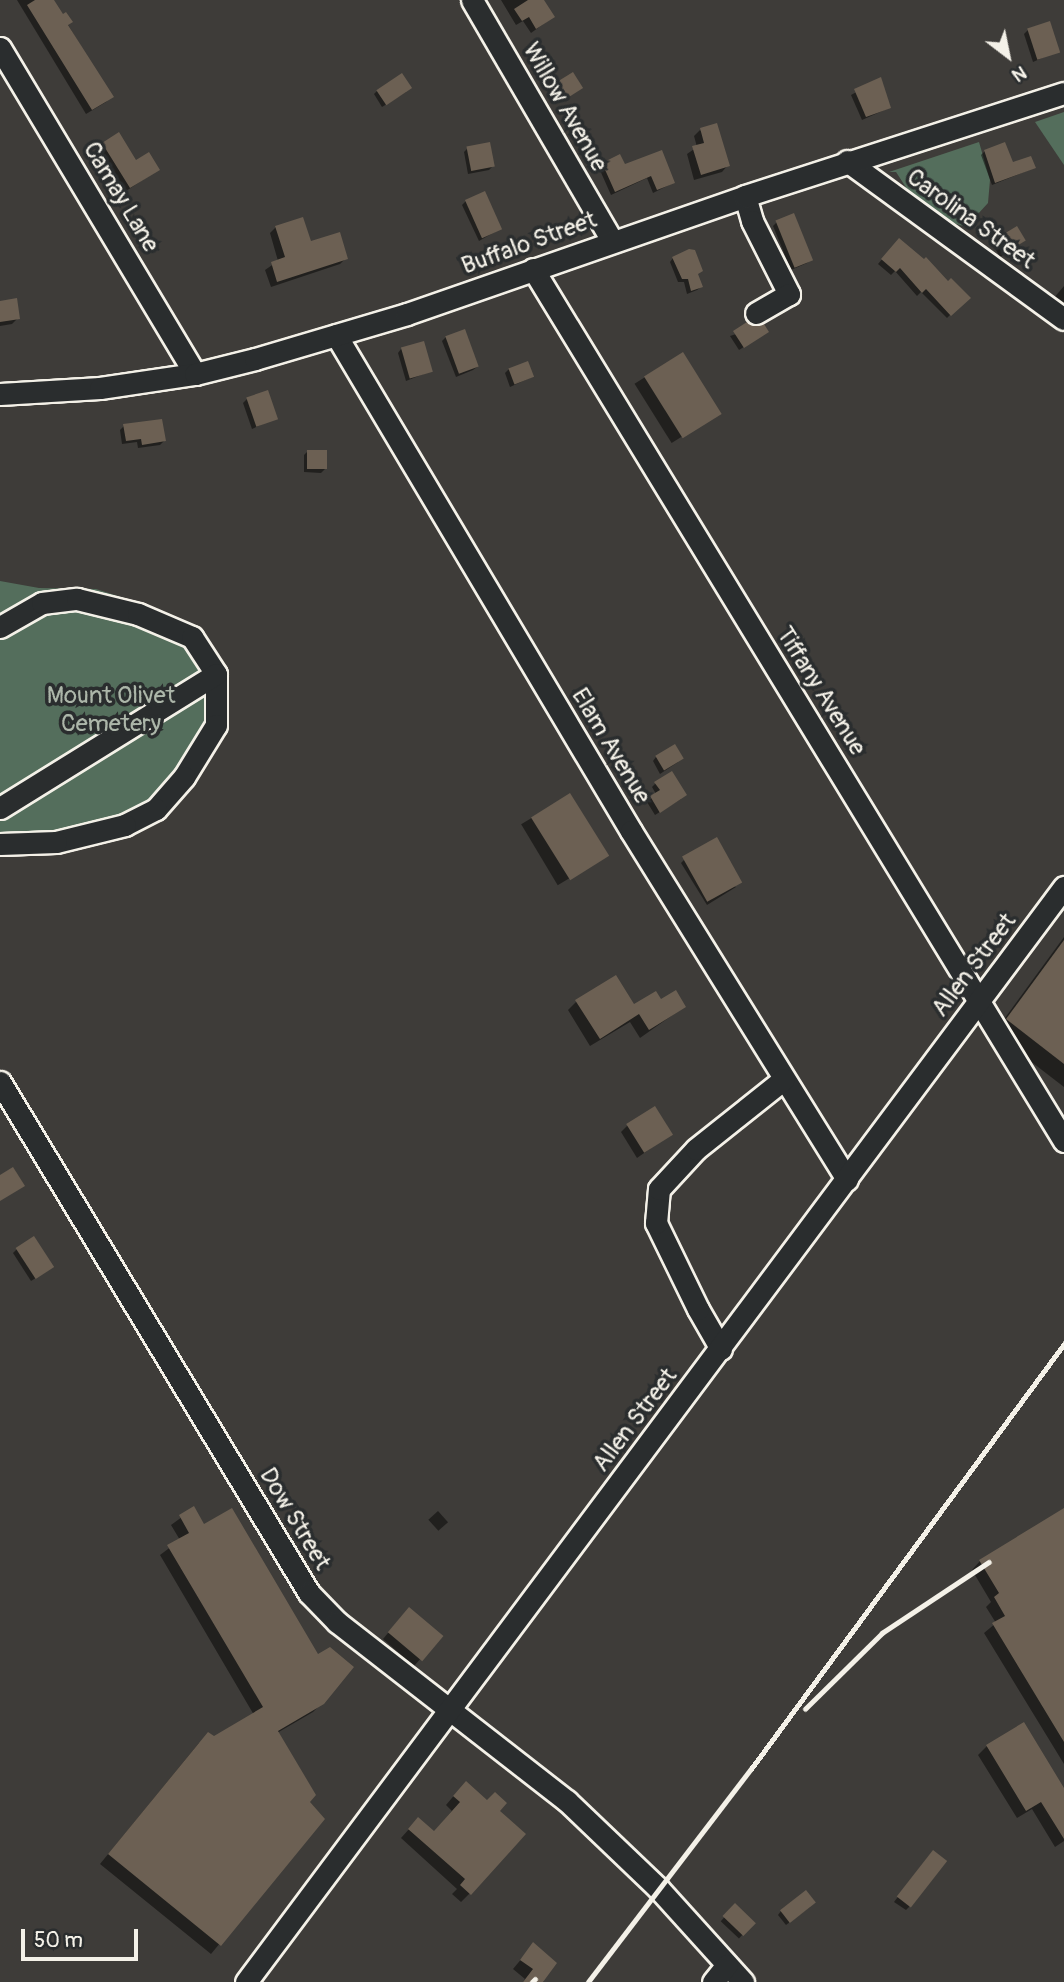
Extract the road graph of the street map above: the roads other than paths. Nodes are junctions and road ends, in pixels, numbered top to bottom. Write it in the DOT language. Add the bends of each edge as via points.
graph roads {
  1 [pos="472,0"];
  2 [pos="0,48"];
  3 [pos="1064,93"];
  4 [pos="848,161"];
  5 [pos="744,196"];
  6 [pos="612,241"];
  7 [pos="533,269"];
  8 [pos="756,313"];
  9 [pos="1064,319"];
  10 [pos="336,335"];
  11 [pos="195,374"];
  12 [pos="0,394"];
  13 [pos="0,626"];
  14 [pos="216,674"];
  15 [pos="0,808"];
  16 [pos="0,844"];
  17 [pos="1064,887"];
  18 [pos="981,1000"];
  19 [pos="784,1079"];
  20 [pos="0,1082"];
  21 [pos="1064,1141"];
  22 [pos="847,1179"];
  23 [pos="721,1349"];
  24 [pos="451,1710"];
  25 [pos="727,1965"];
  26 [pos="246,1982"];
  27 [pos="713,1982"];
  28 [pos="743,1982"];
  1 -- 6 [label="street, Willow Avenue"];
  2 -- 11 [label="street, Camay Lane"];
  3 -- 4 [label="street, Buffalo Street"];
  4 -- 5 [label="street, Buffalo Street"];
  4 -- 9 [label="street, Carolina Street"];
  5 -- 6 [label="street, Buffalo Street"];
  5 -- 8 [label="street" via="789,294"];
  6 -- 7 [label="street, Buffalo Street"];
  7 -- 10 [label="street, Buffalo Street"];
  7 -- 18 [label="street, Tiffany Avenue"];
  10 -- 11 [label="street, Buffalo Street"];
  10 -- 19 [label="street, Elam Avenue"];
  11 -- 12 [label="street, Buffalo Street" via="100,388"];
  13 -- 14 [label="street" via="42,603 76,599 138,614 192,637"];
  14 -- 15 [label="street"];
  14 -- 16 [label="street" via="216,725 184,777 156,810 125,825 56,842"];
  17 -- 18 [label="street, Allen Street"];
  18 -- 21 [label="street, Tiffany Avenue"];
  18 -- 22 [label="street, Allen Street"];
  19 -- 22 [label="street, Elam Avenue"];
  19 -- 23 [label="street" via="696,1149 659,1189 656,1223"];
  20 -- 24 [label="street, Dow Street" via="309,1593 337,1622"];
  22 -- 23 [label="street, Allen Street"];
  23 -- 24 [label="street, Allen Street"];
  24 -- 25 [label="street, Dow Street" via="567,1801 658,1888"];
  24 -- 26 [label="street, Allen Street"];
  25 -- 27 [label="street"];
  25 -- 28 [label="street, Dow Street"];
}
